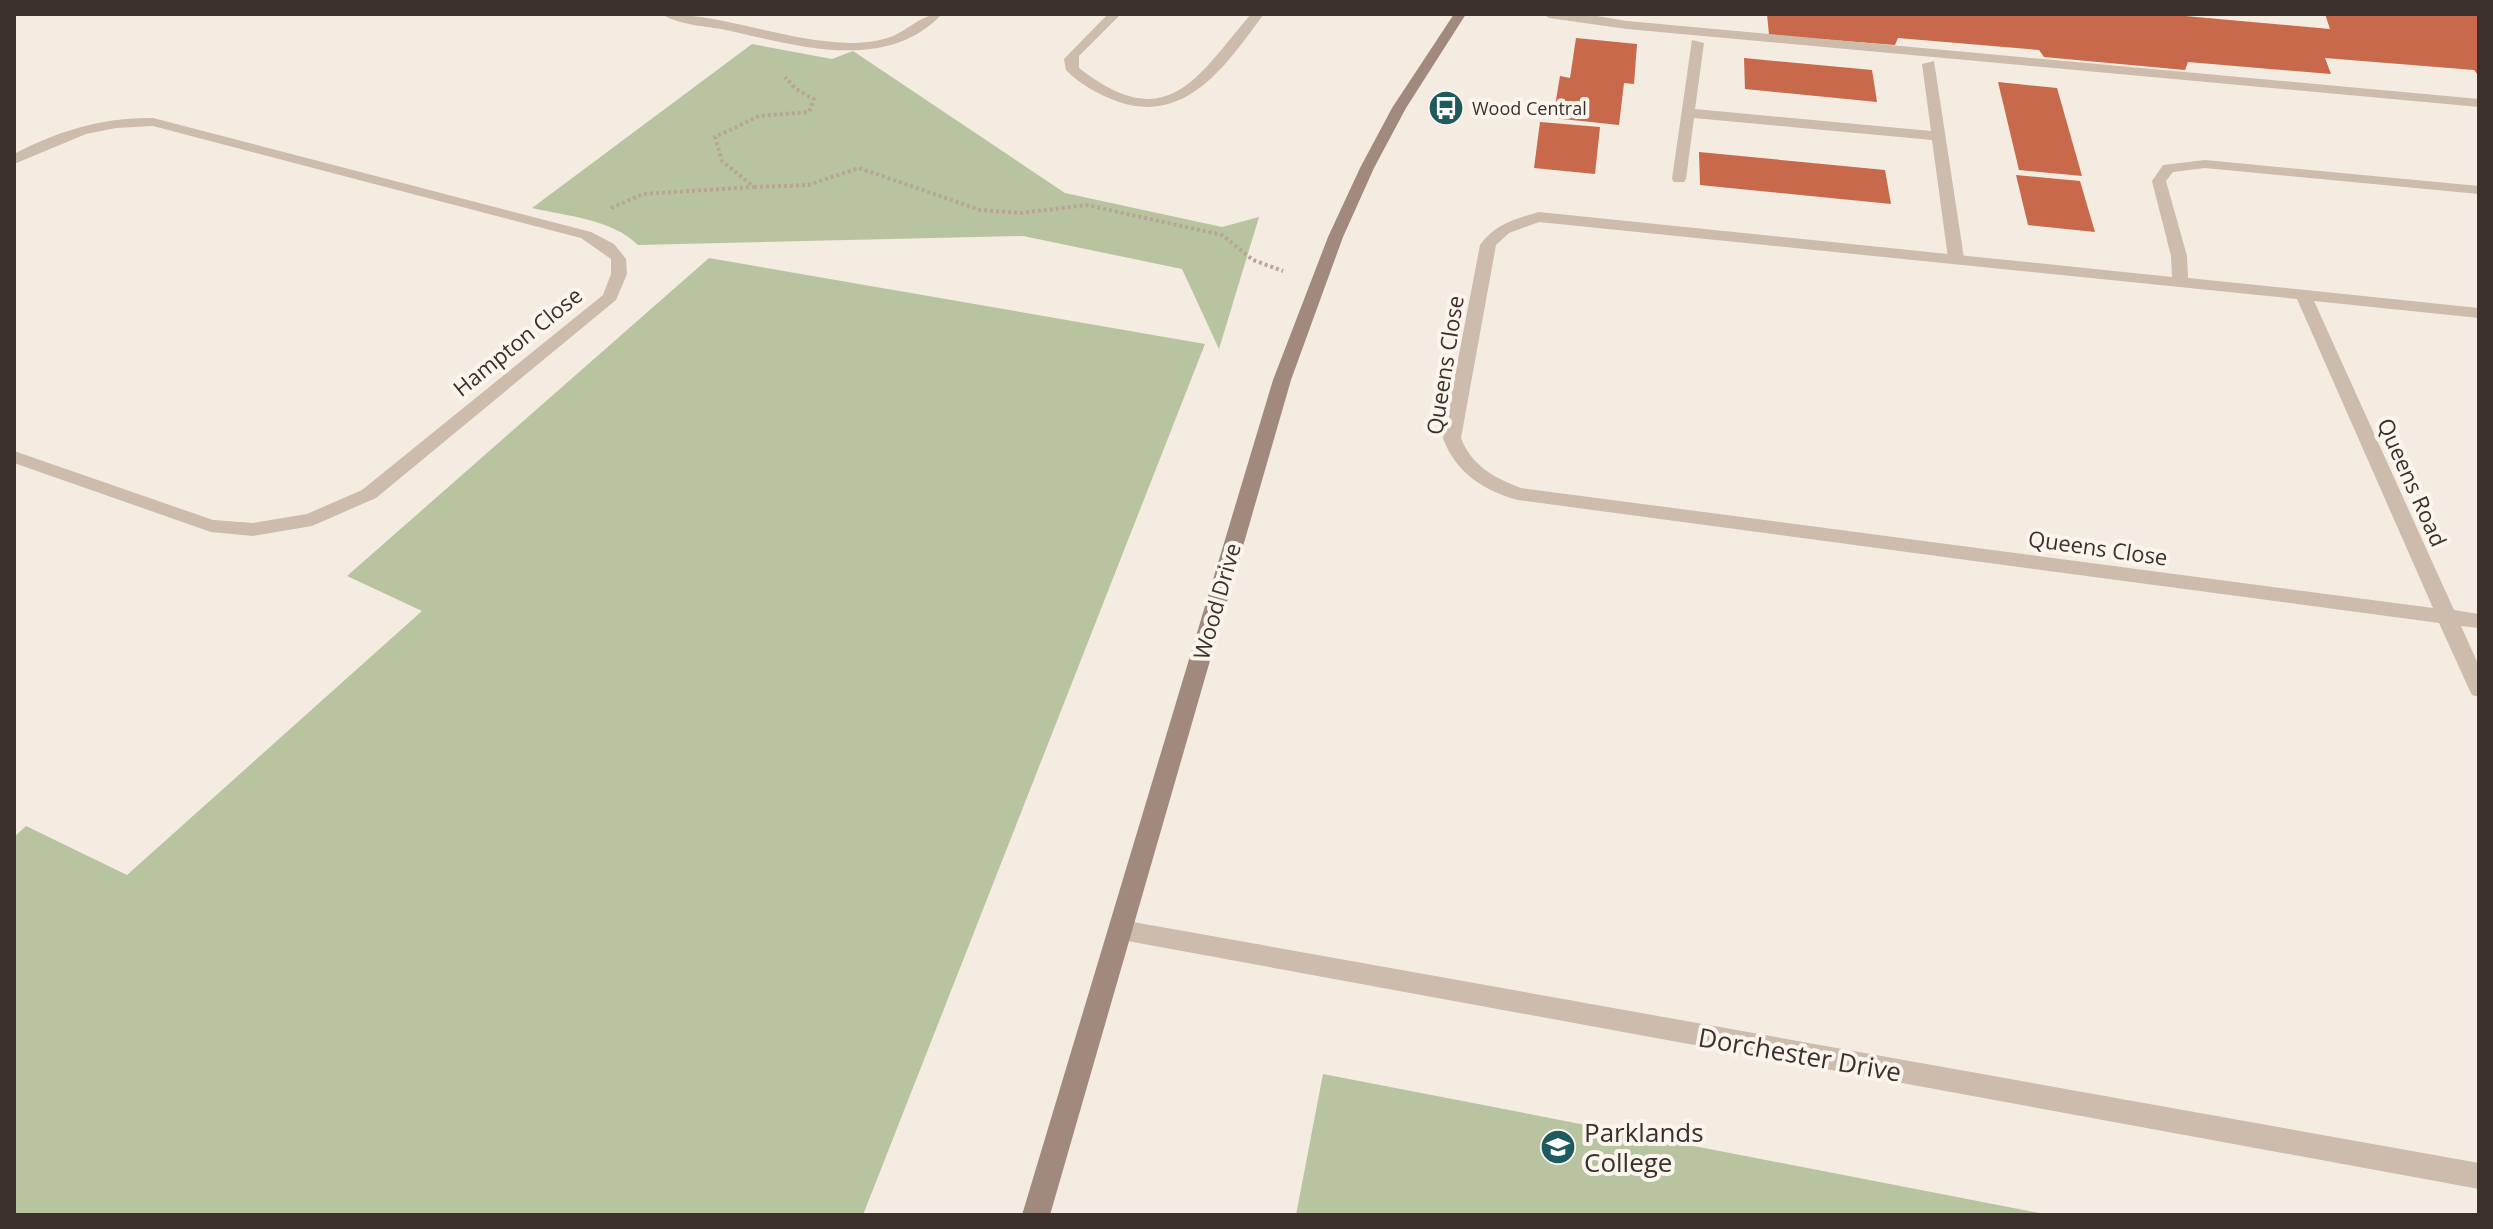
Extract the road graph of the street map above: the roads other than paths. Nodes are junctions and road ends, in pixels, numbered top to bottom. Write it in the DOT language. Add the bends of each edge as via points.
graph roads {
  1 [pos="668,14"];
  2 [pos="936,14"];
  3 [pos="1115,14"];
  4 [pos="1258,14"];
  5 [pos="1460,14"];
  6 [pos="1549,14"];
  7 [pos="1578,16"];
  8 [pos="1697,43"];
  9 [pos="1929,64"];
  10 [pos="2479,103"];
  11 [pos="1689,113"];
  12 [pos="1939,136"];
  13 [pos="14,160"];
  14 [pos="1679,179"];
  15 [pos="2479,190"];
  16 [pos="1956,258"];
  17 [pos="2180,282"];
  18 [pos="2303,295"];
  19 [pos="2479,313"];
  20 [pos="14,457"];
  21 [pos="2447,617"];
  22 [pos="2479,621"];
  23 [pos="2479,689"];
  24 [pos="1122,930"];
  25 [pos="2479,1176"];
  26 [pos="1036,1215"];
  1 -- 2 [label="street" via="850,48 885,43 920,29"];
  3 -- 4 [label="street" via="1074,54 1073,70 1113,96 1149,104 1186,94"];
  5 -- 24 [label="street, Wood Drive" via="1367,167 1284,377"];
  6 -- 7 [label="street"];
  7 -- 10 [label="street" via="1673,30"];
  8 -- 11 [label="street"];
  9 -- 12 [label="street"];
  11 -- 12 [label="street"];
  11 -- 14 [label="street"];
  12 -- 16 [label="street"];
  13 -- 20 [label="street, Hampton Close" via="90,127 153,122 586,235 610,246 622,268 610,297 369,494 323,517 267,530 211,526"];
  15 -- 17 [label="street" via="2205,164 2168,168 2159,181 2179,256"];
  16 -- 17 [label="street, Queens Close"];
  16 -- 21 [label="street, Queens Close" via="1556,216 1506,226 1488,245 1452,438 1455,452 1489,484 1518,494"];
  17 -- 18 [label="street, Queens Close"];
  18 -- 19 [label="street, Queens Close"];
  18 -- 21 [label="street, Queens Road"];
  21 -- 22 [label="street, Queens Close"];
  21 -- 23 [label="street, Queens Road"];
  24 -- 25 [label="street, Dorchester Drive"];
  24 -- 26 [label="street, Wood Drive"];
}
